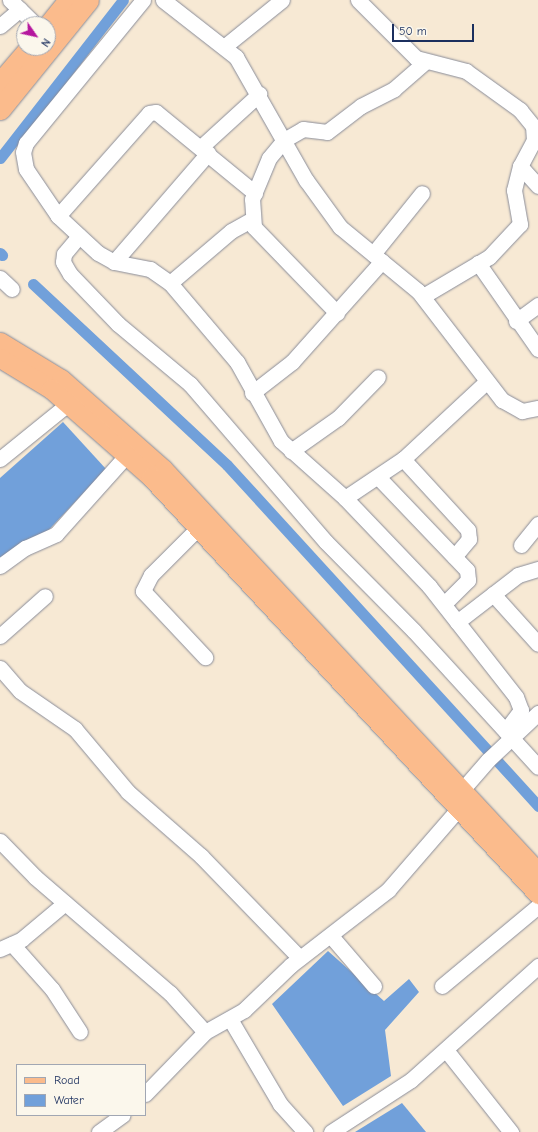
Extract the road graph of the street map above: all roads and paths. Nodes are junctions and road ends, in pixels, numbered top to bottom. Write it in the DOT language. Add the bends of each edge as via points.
graph roads {
  1 [pos="69,0"];
  2 [pos="88,0"];
  3 [pos="143,0"];
  4 [pos="163,0"];
  5 [pos="282,0"];
  6 [pos="358,0"];
  7 [pos="15,5"];
  8 [pos="27,16"];
  9 [pos="56,16"];
  10 [pos="0,26"];
  11 [pos="225,46"];
  12 [pos="23,56"];
  13 [pos="425,62"];
  14 [pos="0,83"];
  15 [pos="259,94"];
  16 [pos="0,109"];
  17 [pos="284,140"];
  18 [pos="204,150"];
  19 [pos="520,166"];
  20 [pos="538,186"];
  21 [pos="254,193"];
  22 [pos="422,193"];
  23 [pos="58,216"];
  24 [pos="250,220"];
  25 [pos="79,236"];
  26 [pos="378,258"];
  27 [pos="114,262"];
  28 [pos="478,263"];
  29 [pos="0,278"];
  30 [pos="170,283"];
  31 [pos="12,289"];
  32 [pos="423,296"];
  33 [pos="538,305"];
  34 [pos="337,313"];
  35 [pos="516,321"];
  36 [pos="0,342"];
  37 [pos="538,349"];
  38 [pos="0,358"];
  39 [pos="378,377"];
  40 [pos="486,382"];
  41 [pos="252,393"];
  42 [pos="68,404"];
  43 [pos="538,408"];
  44 [pos="291,451"];
  45 [pos="127,455"];
  46 [pos="0,459"];
  47 [pos="403,459"];
  48 [pos="378,477"];
  49 [pos="345,498"];
  50 [pos="538,524"];
  51 [pos="199,527"];
  52 [pos="521,545"];
  53 [pos="454,557"];
  54 [pos="0,566"];
  55 [pos="538,569"];
  56 [pos="493,594"];
  57 [pos="45,596"];
  58 [pos="444,604"];
  59 [pos="457,622"];
  60 [pos="0,636"];
  61 [pos="537,642"];
  62 [pos="206,657"];
  63 [pos="0,668"];
  64 [pos="538,713"];
  65 [pos="507,737"];
  66 [pos="538,767"];
  67 [pos="459,799"];
  68 [pos="0,841"];
  69 [pos="538,872"];
  70 [pos="538,894"];
  71 [pos="66,903"];
  72 [pos="538,906"];
  73 [pos="330,936"];
  74 [pos="6,947"];
  75 [pos="300,958"];
  76 [pos="538,966"];
  77 [pos="374,986"];
  78 [pos="442,986"];
  79 [pos="230,1019"];
  80 [pos="80,1032"];
  81 [pos="205,1032"];
  82 [pos="446,1050"];
  83 [pos="146,1093"];
  84 [pos="121,1116"];
  85 [pos="99,1132"];
  86 [pos="305,1132"];
  87 [pos="331,1132"];
  88 [pos="511,1132"];
  1 -- 9 [label="highway"];
  2 -- 16 [label="highway"];
  3 -- 23 [label="street" via="59,101 23,152 26,170"];
  4 -- 11 [label="street"];
  5 -- 11 [label="street"];
  6 -- 13 [label="street" via="406,50"];
  7 -- 8 [label="street"];
  7 -- 10 [label="street"];
  11 -- 15 [label="street"];
  12 -- 14 [label="highway"];
  13 -- 17 [label="street" via="394,89 361,106 327,132 303,129"];
  13 -- 19 [label="street" via="466,71 527,117 533,126 534,140"];
  15 -- 17 [label="street"];
  15 -- 18 [label="street"];
  17 -- 21 [label="street" via="269,158"];
  17 -- 26 [label="street" via="331,216"];
  18 -- 21 [label="street"];
  18 -- 23 [label="street" via="161,114 149,113"];
  18 -- 27 [label="street"];
  19 -- 20 [label="street"];
  19 -- 28 [label="street" via="514,198 520,224 498,249"];
  21 -- 24 [label="street"];
  22 -- 26 [label="street"];
  23 -- 25 [label="street"];
  24 -- 30 [label="street" via="231,231"];
  24 -- 34 [label="street"];
  25 -- 27 [label="street"];
  25 -- 65 [label="street" via="64,254 63,262 70,274 118,324 190,384 326,542 414,631"];
  26 -- 32 [label="street"];
  26 -- 34 [label="street"];
  27 -- 30 [label="street" via="150,269"];
  28 -- 32 [label="street"];
  28 -- 35 [label="street"];
  29 -- 31 [label="street"];
  30 -- 41 [label="street" via="222,342"];
  32 -- 40 [label="street" via="452,330"];
  33 -- 35 [label="street"];
  34 -- 41 [label="street" via="292,362"];
  35 -- 37 [label="street"];
  36 -- 67 [label="main road" via="61,379 144,451"];
  38 -- 42 [label="main road" via="32,376"];
  39 -- 44 [label="street" via="338,418"];
  40 -- 43 [label="street" via="511,407 522,411"];
  40 -- 47 [label="street"];
  41 -- 44 [label="street" via="273,430"];
  42 -- 45 [label="main road"];
  42 -- 46 [label="street"];
  44 -- 49 [label="street"];
  45 -- 51 [label="main road"];
  45 -- 54 [label="street" via="56,534 25,548"];
  47 -- 48 [label="street"];
  47 -- 53 [label="street" via="468,530 469,539"];
  48 -- 49 [label="street"];
  48 -- 53 [label="street"];
  49 -- 58 [label="street"];
  50 -- 52 [label="street"];
  51 -- 62 [label="street" via="151,575 143,591"];
  51 -- 67 [label="main road"];
  53 -- 58 [label="street" via="467,570 468,580"];
  55 -- 56 [label="street" via="523,572"];
  56 -- 59 [label="street"];
  56 -- 61 [label="street"];
  57 -- 60 [label="street"];
  58 -- 59 [label="street"];
  59 -- 65 [label="street" via="521,705"];
  63 -- 75 [label="street" via="20,691 75,729 128,792 201,856"];
  64 -- 65 [label="street"];
  65 -- 66 [label="street"];
  65 -- 67 [label="street"];
  67 -- 69 [label="main road"];
  67 -- 70 [label="main road"];
  67 -- 73 [label="street" via="388,890"];
  68 -- 71 [label="street" via="35,877"];
  71 -- 74 [label="street"];
  71 -- 81 [label="street" via="170,993"];
  72 -- 78 [label="street"];
  73 -- 75 [label="street"];
  73 -- 77 [label="street"];
  74 -- 80 [label="street" via="52,989"];
  75 -- 79 [label="street"];
  76 -- 82 [label="street"];
  79 -- 81 [label="street"];
  79 -- 86 [label="street" via="280,1104"];
  81 -- 83 [label="street"];
  82 -- 87 [label="street" via="411,1080"];
  82 -- 88 [label="street"];
  84 -- 85 [label="street"];
}
